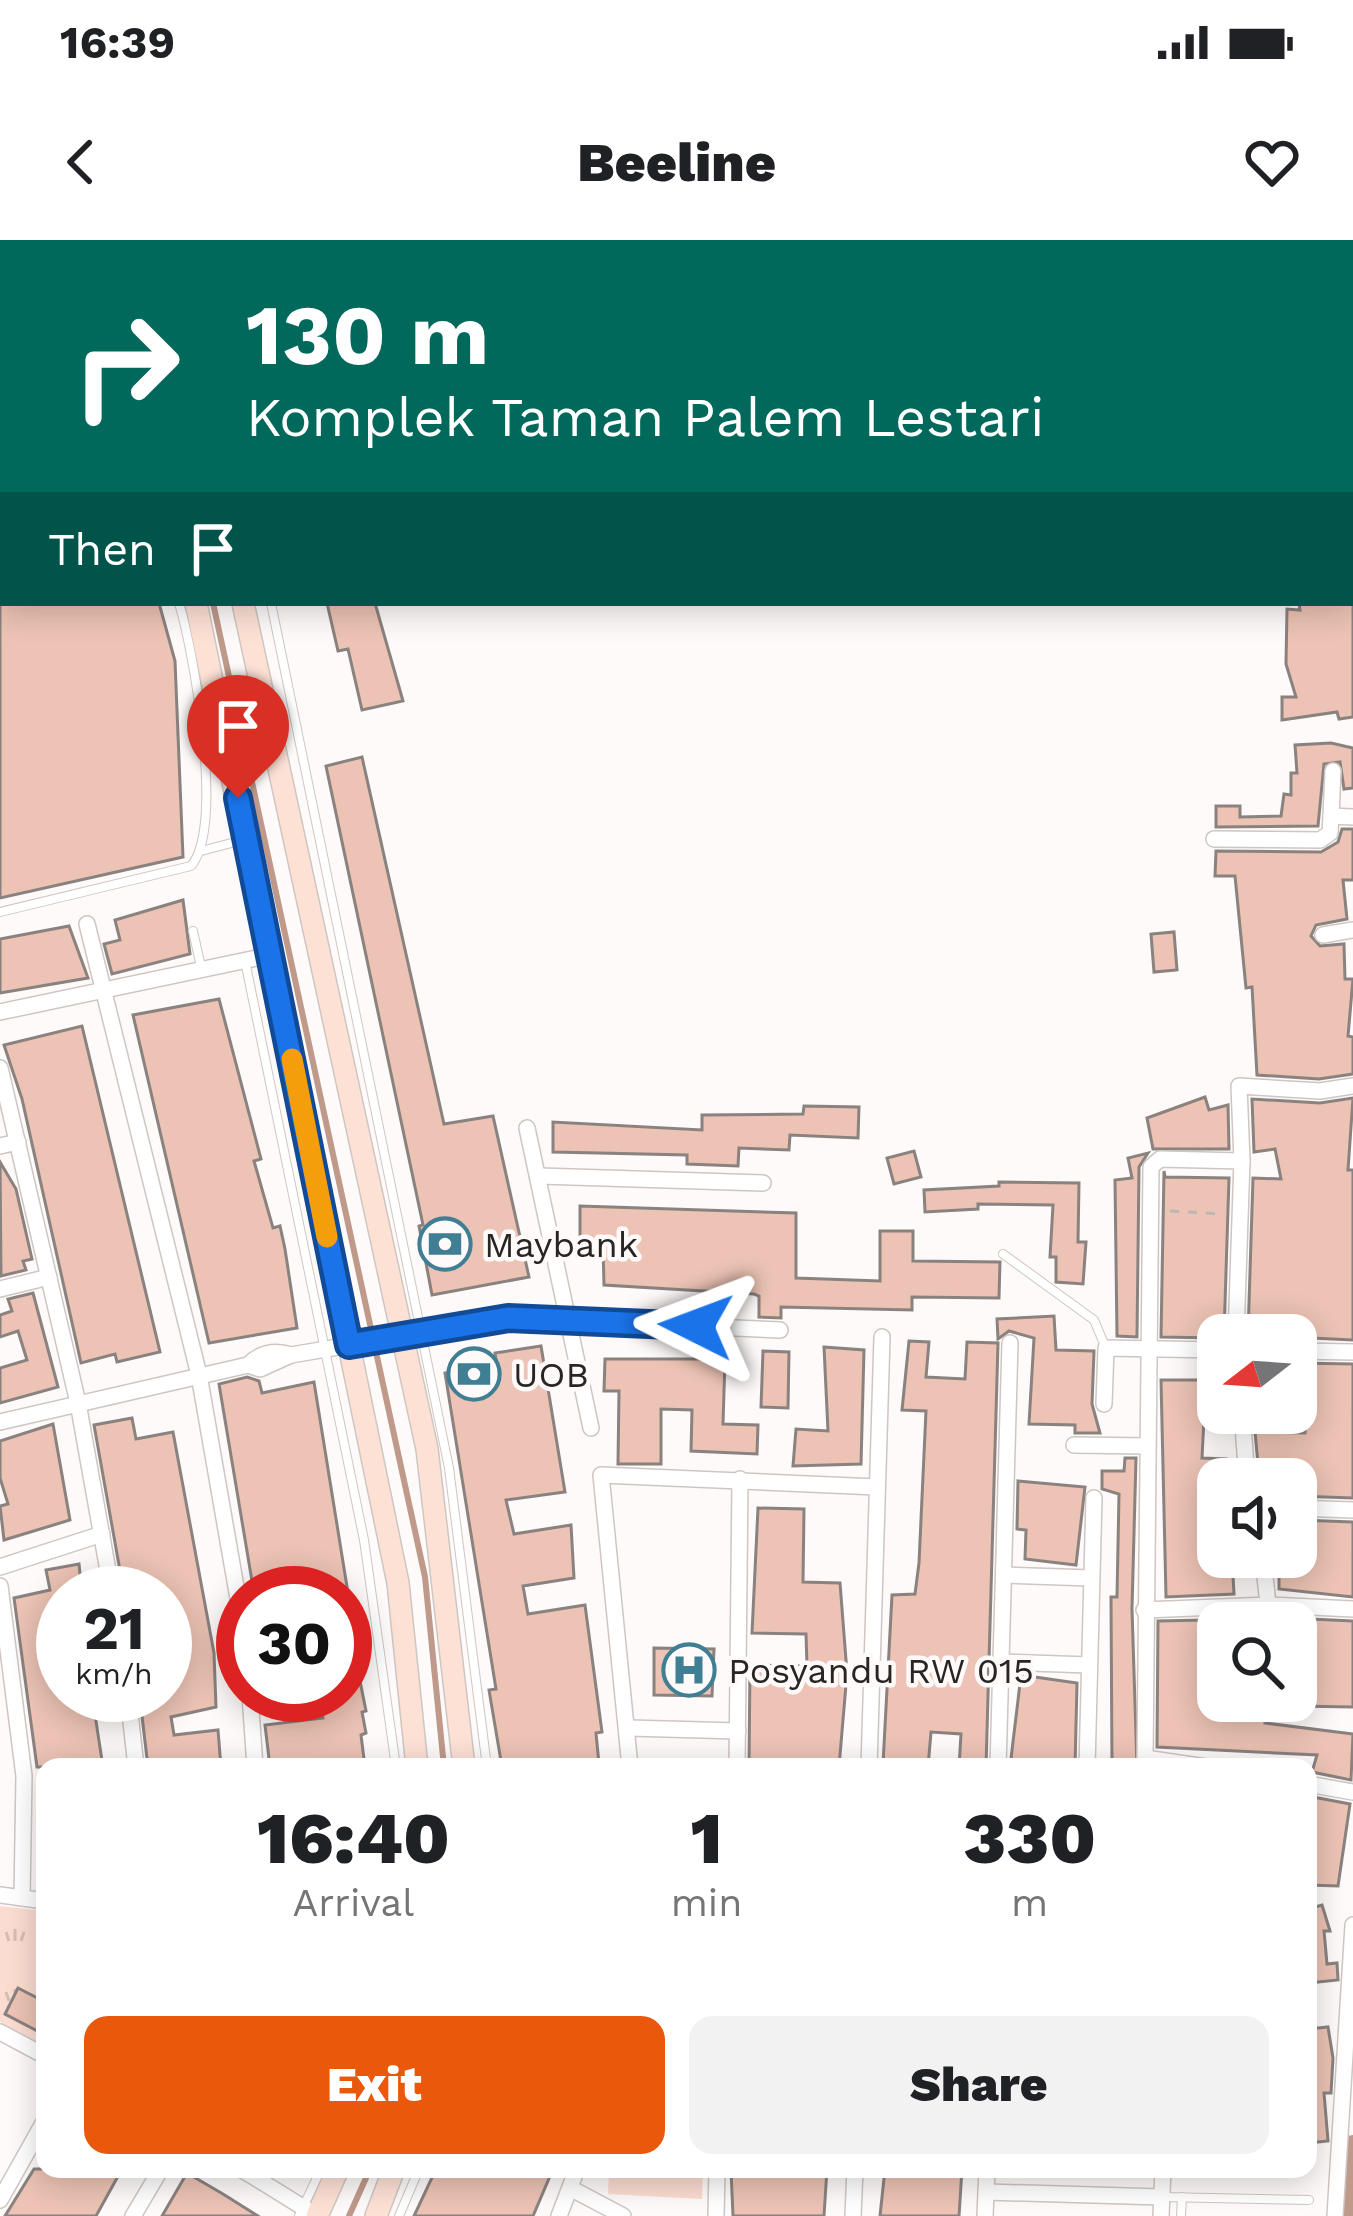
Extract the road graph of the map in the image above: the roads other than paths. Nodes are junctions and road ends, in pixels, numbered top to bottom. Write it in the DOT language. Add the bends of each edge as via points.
graph roads {
  1 [pos="180,606"];
  2 [pos="197,606"];
  3 [pos="244,606"];
  4 [pos="273,606"];
  5 [pos="200,709"];
  6 [pos="230,756"];
  7 [pos="1333,771"];
  8 [pos="1331,816"];
  9 [pos="1353,818"];
  10 [pos="246,839"];
  11 [pos="1214,839"];
  12 [pos="201,851"];
  13 [pos="0,912"];
  14 [pos="87,924"];
  15 [pos="1353,930"];
  16 [pos="193,931"];
  17 [pos="1323,935"];
  18 [pos="271,956"];
  19 [pos="245,960"];
  20 [pos="202,969"];
  21 [pos="102,988"];
  22 [pos="0,1012"];
  23 [pos="0,1068"];
  24 [pos="1353,1085"];
  25 [pos="527,1128"];
  26 [pos="18,1142"];
  27 [pos="0,1146"];
  28 [pos="1242,1161"];
  29 [pos="540,1176"];
  30 [pos="763,1183"];
  31 [pos="1003,1254"];
  32 [pos="50,1277"];
  33 [pos="0,1289"];
  34 [pos="1237,1314"];
  35 [pos="569,1319"];
  36 [pos="780,1330"];
  37 [pos="403,1335"];
  38 [pos="882,1337"];
  39 [pos="1010,1343"];
  40 [pos="355,1344"];
  41 [pos="1106,1348"];
  42 [pos="323,1349"];
  43 [pos="1150,1349"];
  44 [pos="1197,1350"];
  45 [pos="1317,1351"];
  46 [pos="1353,1352"];
  47 [pos="200,1375"];
  48 [pos="77,1402"];
  49 [pos="1104,1404"];
  50 [pos="0,1422"];
  51 [pos="591,1428"];
  52 [pos="1074,1444"];
  53 [pos="1147,1446"];
  54 [pos="740,1479"];
  55 [pos="878,1487"];
  56 [pos="1094,1498"];
  57 [pos="1317,1509"];
  58 [pos="1353,1510"];
  59 [pos="102,1534"];
  60 [pos="107,1566"];
  61 [pos="233,1566"];
  62 [pos="0,1568"];
  63 [pos="1004,1575"];
  64 [pos="1091,1578"];
  65 [pos="0,1586"];
  66 [pos="1317,1607"];
  67 [pos="1197,1608"];
  68 [pos="1353,1609"];
  69 [pos="1144,1610"];
  70 [pos="1001,1662"];
  71 [pos="1090,1665"];
  72 [pos="131,1722"];
  73 [pos="252,1722"];
  74 [pos="629,1728"];
  75 [pos="738,1731"];
  76 [pos="135,1758"];
  77 [pos="254,1758"];
  78 [pos="395,1758"];
  79 [pos="416,1758"];
  80 [pos="463,1758"];
  81 [pos="486,1758"];
  82 [pos="630,1758"];
  83 [pos="737,1758"];
  84 [pos="869,1758"];
  85 [pos="998,1758"];
  86 [pos="1087,1758"];
  87 [pos="1145,1758"];
  88 [pos="1317,1786"];
  89 [pos="1353,1792"];
  90 [pos="0,1895"];
  91 [pos="22,1898"];
  92 [pos="36,1900"];
  93 [pos="1353,1925"];
  94 [pos="0,2032"];
  95 [pos="36,2051"];
  96 [pos="1348,2115"];
  97 [pos="36,2136"];
  98 [pos="156,2178"];
  99 [pos="255,2178"];
  100 [pos="318,2178"];
  101 [pos="332,2178"];
  102 [pos="391,2178"];
  103 [pos="415,2178"];
  104 [pos="575,2178"];
  105 [pos="717,2178"];
  106 [pos="855,2178"];
  107 [pos="987,2178"];
  108 [pos="1163,2178"];
  109 [pos="572,2189"];
  110 [pos="986,2192"];
  111 [pos="1162,2197"];
  112 [pos="1182,2197"];
  113 [pos="0,2200"];
  114 [pos="1309,2200"];
  115 [pos="309,2214"];
  116 [pos="133,2216"];
  117 [pos="376,2216"];
  118 [pos="399,2216"];
  119 [pos="559,2216"];
  120 [pos="623,2216"];
  121 [pos="716,2216"];
  122 [pos="853,2216"];
  123 [pos="985,2216"];
  124 [pos="1161,2216"];
  125 [pos="1181,2216"];
  126 [pos="1335,2216"];
  1 -- 5 [label="lane"];
  2 -- 6 [label="street"];
  3 -- 37 [label="street"];
  4 -- 37 [label="lane"];
  5 -- 6 [label="lane"];
  5 -- 12 [label="lane"];
  6 -- 10 [label="street"];
  7 -- 8 [label="street"];
  8 -- 9 [label="street"];
  8 -- 11 [label="street" via="1320,840"];
  10 -- 12 [label="lane"];
  10 -- 18 [label="street"];
  12 -- 13 [label="lane" via="191,866"];
  14 -- 21 [label="street"];
  15 -- 17 [label="street"];
  16 -- 20 [label="lane"];
  18 -- 19 [label="street"];
  18 -- 40 [label="street"];
  19 -- 20 [label="street"];
  19 -- 42 [label="lane"];
  20 -- 21 [label="street"];
  21 -- 22 [label="street"];
  21 -- 47 [label="street"];
  23 -- 26 [label="street"];
  24 -- 28 [label="street" via="1239,1086"];
  25 -- 29 [label="street"];
  26 -- 27 [label="street"];
  26 -- 32 [label="street"];
  28 -- 34 [label="street"];
  28 -- 43 [label="street" via="1160,1159 1151,1167"];
  29 -- 30 [label="street"];
  29 -- 35 [label="street"];
  31 -- 41 [label="lane" via="1094,1320"];
  32 -- 33 [label="street"];
  32 -- 48 [label="street"];
  35 -- 36 [label="street"];
  35 -- 37 [label="street" via="488,1320"];
  35 -- 51 [label="street"];
  37 -- 40 [label="street"];
  37 -- 80 [label="street" via="436,1509"];
  37 -- 81 [label="lane" via="469,1596"];
  38 -- 55 [label="street"];
  39 -- 63 [label="street"];
  40 -- 42 [label="street"];
  40 -- 79 [label="street" via="398,1583"];
  41 -- 43 [label="street"];
  41 -- 49 [label="street"];
  42 -- 47 [label="street" via="260,1370"];
  42 -- 78 [label="lane" via="364,1540"];
  43 -- 44 [label="street"];
  43 -- 53 [label="street"];
  45 -- 46 [label="street"];
  47 -- 48 [label="street"];
  47 -- 61 [label="street"];
  48 -- 50 [label="street"];
  48 -- 59 [label="street"];
  52 -- 53 [label="street"];
  53 -- 69 [label="street"];
  54 -- 55 [label="street"];
  54 -- 74 [label="street" via="601,1475"];
  54 -- 75 [label="street"];
  55 -- 84 [label="street"];
  56 -- 64 [label="street"];
  57 -- 58 [label="street"];
  59 -- 60 [label="street"];
  59 -- 62 [label="street"];
  63 -- 64 [label="street"];
  63 -- 70 [label="street"];
  64 -- 71 [label="street"];
  65 -- 91 [label="street" via="25,1776"];
  66 -- 68 [label="street"];
  67 -- 69 [label="street"];
  69 -- 87 [label="street"];
  70 -- 71 [label="street"];
  70 -- 85 [label="street"];
  71 -- 86 [label="street"];
  72 -- 76 [label="street"];
  73 -- 77 [label="street"];
  74 -- 75 [label="street"];
  74 -- 82 [label="street"];
  75 -- 83 [label="street"];
  88 -- 89 [label="street"];
  90 -- 91 [label="street"];
  91 -- 92 [label="street"];
  93 -- 96 [label="street"];
  94 -- 95 [label="street"];
  96 -- 126 [label="street"];
  97 -- 113 [label="street"];
  98 -- 116 [label="street"];
  99 -- 115 [label="street"];
  100 -- 115 [label="lane"];
  101 -- 115 [label="street"];
  102 -- 117 [label="street"];
  103 -- 118 [label="lane"];
  104 -- 109 [label="street"];
  105 -- 121 [label="street"];
  106 -- 122 [label="street"];
  107 -- 110 [label="street"];
  108 -- 111 [label="street"];
  109 -- 119 [label="street"];
  109 -- 120 [label="street"];
  110 -- 111 [label="street"];
  110 -- 123 [label="street"];
  111 -- 112 [label="lane"];
  111 -- 124 [label="street"];
  112 -- 114 [label="lane"];
  112 -- 125 [label="lane"];
}
